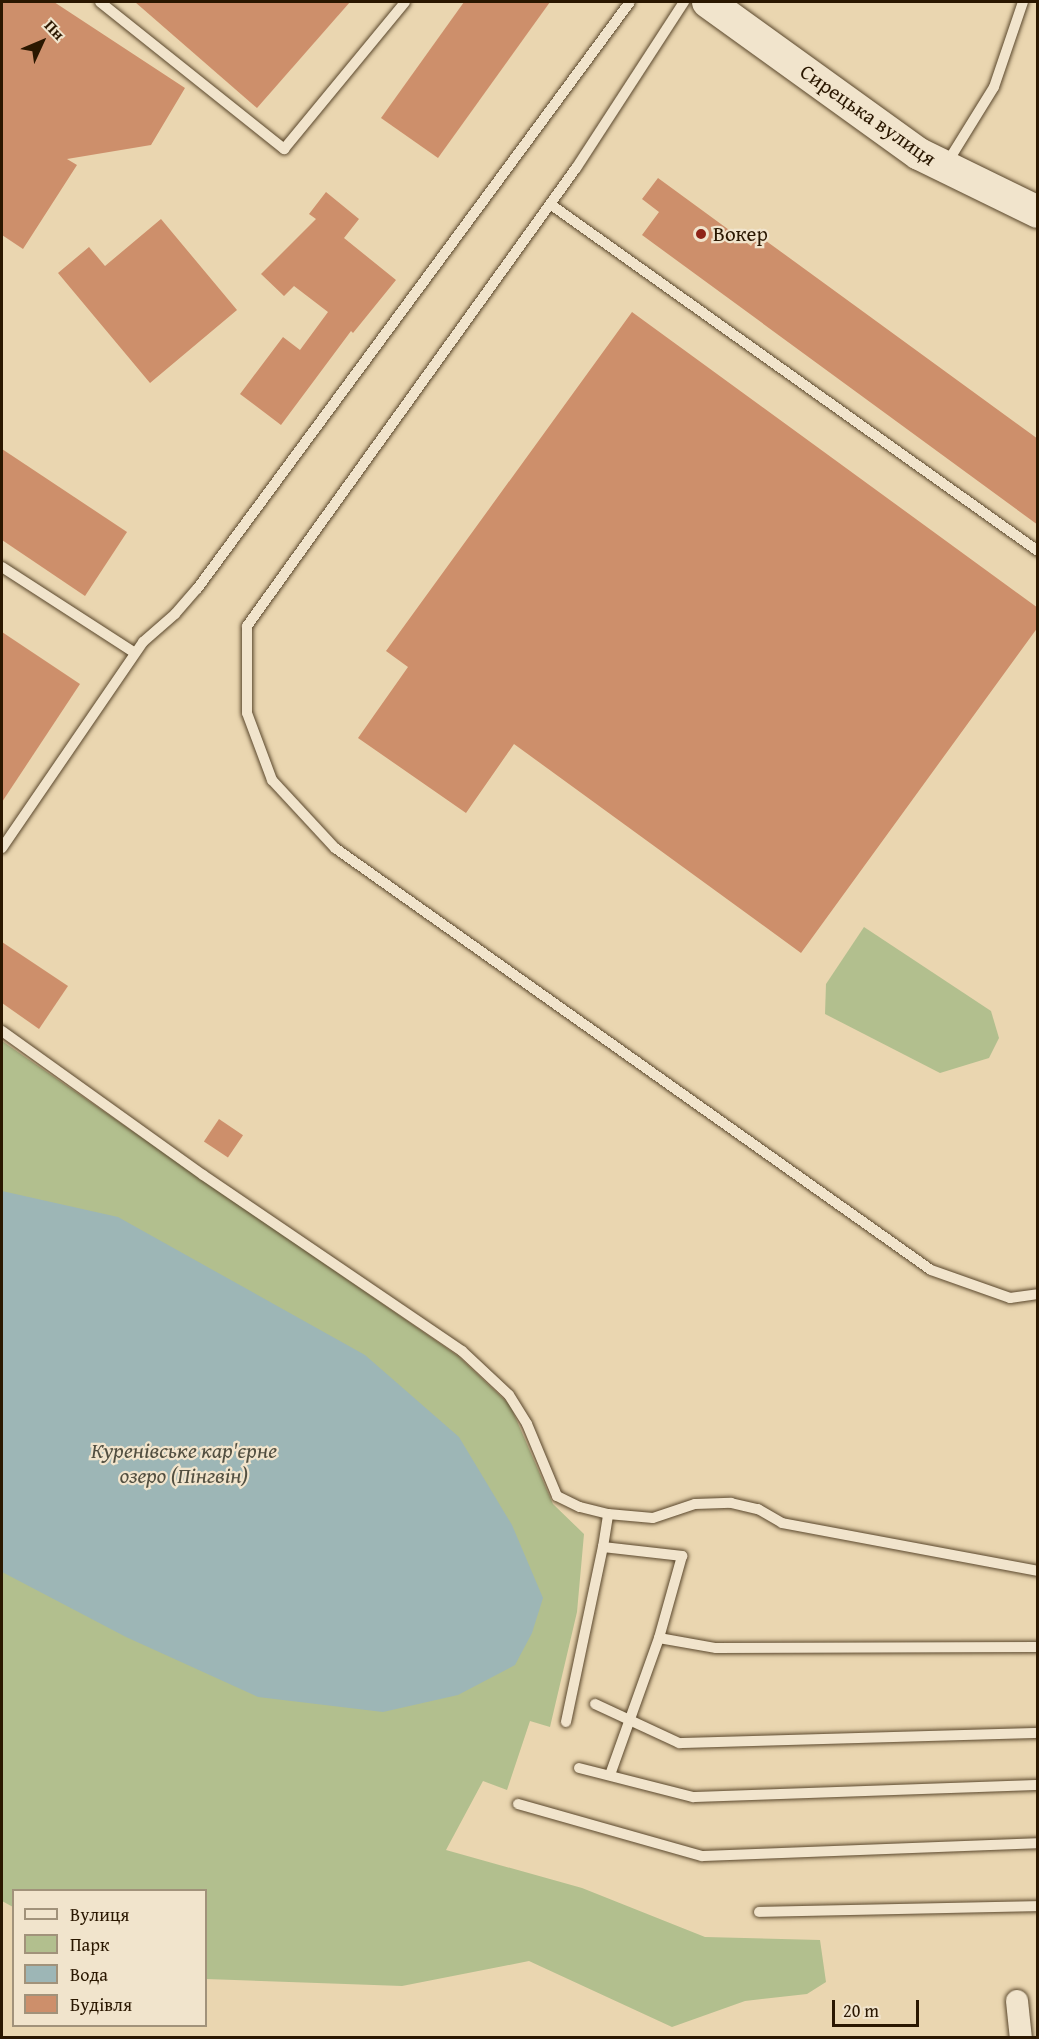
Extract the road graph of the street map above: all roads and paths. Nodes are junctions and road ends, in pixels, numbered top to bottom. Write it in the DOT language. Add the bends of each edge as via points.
graph roads {
  1 [pos="100,2"];
  2 [pos="405,2"];
  3 [pos="630,2"];
  4 [pos="684,2"];
  5 [pos="708,2"];
  6 [pos="1023,2"];
  7 [pos="944,168"];
  8 [pos="550,204"];
  9 [pos="1038,212"];
  10 [pos="1038,551"];
  11 [pos="2,567"];
  12 [pos="135,653"];
  13 [pos="2,848"];
  14 [pos="2,1031"];
  15 [pos="1038,1294"];
  16 [pos="608,1514"];
  17 [pos="603,1547"];
  18 [pos="1038,1571"];
  19 [pos="659,1638"];
  20 [pos="1038,1647"];
  21 [pos="595,1704"];
  22 [pos="632,1719"];
  23 [pos="566,1722"];
  24 [pos="1038,1733"];
  25 [pos="579,1768"];
  26 [pos="610,1775"];
  27 [pos="1038,1785"];
  28 [pos="518,1804"];
  29 [pos="1038,1842"];
  30 [pos="1038,1906"];
  31 [pos="759,1912"];
  32 [pos="1017,2001"];
  33 [pos="1021,2037"];
  1 -- 2 [label="lane" via="284,149"];
  3 -- 12 [label="lane" via="197,589"];
  4 -- 8 [label="lane"];
  5 -- 7 [label="main road, Сирецька вулиця"];
  6 -- 7 [label="lane" via="993,87"];
  7 -- 9 [label="main road, Сирецька вулиця"];
  8 -- 10 [label="lane"];
  8 -- 15 [label="lane" via="247,626 247,713 272,780 335,848 931,1270 1010,1298"];
  11 -- 12 [label="lane"];
  12 -- 13 [label="lane"];
  14 -- 16 [label="lane" via="203,1175 462,1351 508,1395 527,1424 557,1496"];
  16 -- 17 [label="lane"];
  16 -- 18 [label="lane" via="653,1518 695,1504 731,1503 758,1509 782,1523"];
  17 -- 19 [label="lane" via="682,1556"];
  17 -- 23 [label="lane"];
  19 -- 20 [label="lane" via="716,1648"];
  19 -- 22 [label="lane"];
  21 -- 22 [label="lane"];
  22 -- 24 [label="lane" via="679,1743"];
  22 -- 26 [label="lane"];
  25 -- 26 [label="lane"];
  26 -- 27 [label="lane" via="693,1797"];
  28 -- 29 [label="lane" via="702,1856"];
  30 -- 31 [label="lane"];
  32 -- 33 [label="street"];
}
